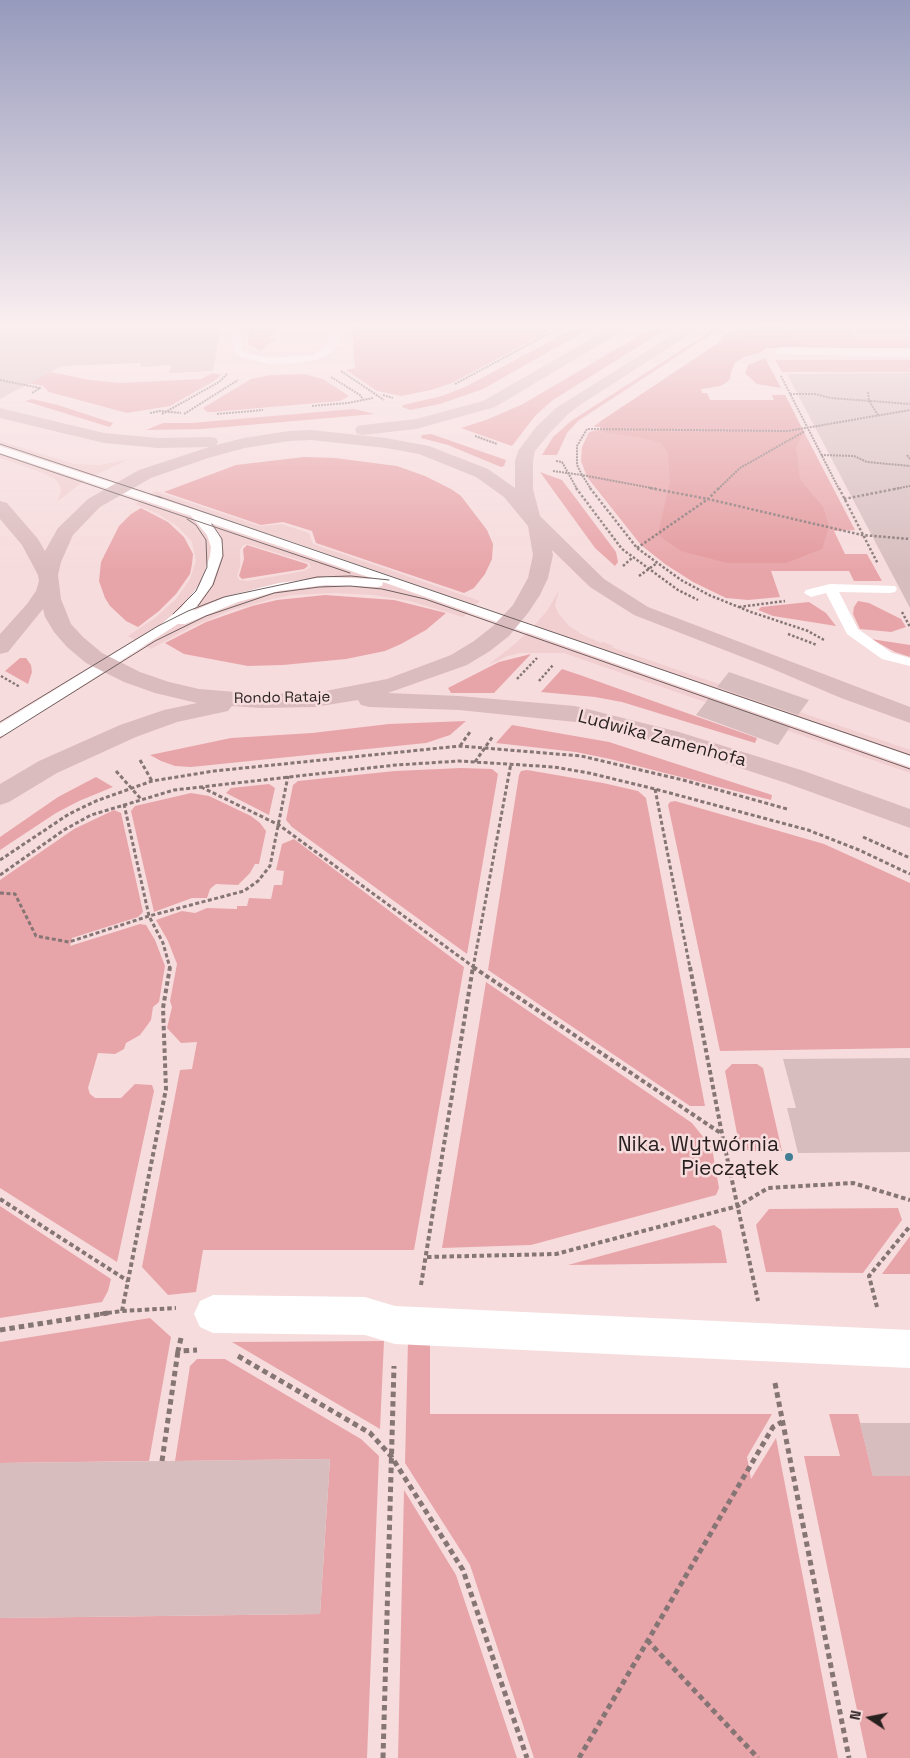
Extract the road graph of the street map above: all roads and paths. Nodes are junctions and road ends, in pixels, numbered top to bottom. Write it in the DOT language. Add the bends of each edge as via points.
graph roads {
  1 [pos="175,407"];
  2 [pos="195,407"];
  3 [pos="479,407"];
  4 [pos="567,407"];
  5 [pos="797,407"];
  6 [pos="873,407"];
  7 [pos="272,410"];
  8 [pos="910,410"];
  9 [pos="166,412"];
  10 [pos="0,413"];
  11 [pos="142,414"];
  12 [pos="184,414"];
  13 [pos="189,414"];
  14 [pos="213,415"];
  15 [pos="878,415"];
  16 [pos="156,418"];
  17 [pos="593,424"];
  18 [pos="587,429"];
  19 [pos="808,429"];
  20 [pos="804,432"];
  21 [pos="470,434"];
  22 [pos="311,435"];
  23 [pos="289,436"];
  24 [pos="504,446"];
  25 [pos="0,449"];
  26 [pos="821,455"];
  27 [pos="907,455"];
  28 [pos="910,459"];
  29 [pos="554,461"];
  30 [pos="910,466"];
  31 [pos="552,470"];
  32 [pos="568,474"];
  33 [pos="582,474"];
  34 [pos="910,486"];
  35 [pos="118,488"];
  36 [pos="708,498"];
  37 [pos="844,500"];
  38 [pos="0,507"];
  39 [pos="184,510"];
  40 [pos="534,521"];
  41 [pos="862,534"];
  42 [pos="910,539"];
  43 [pos="637,548"];
  44 [pos="632,558"];
  45 [pos="657,563"];
  46 [pos="49,578"];
  47 [pos="632,580"];
  48 [pos="830,588"];
  49 [pos="890,589"];
  50 [pos="811,593"];
  51 [pos="449,601"];
  52 [pos="738,607"];
  53 [pos="509,622"];
  54 [pos="910,627"];
  55 [pos="146,639"];
  56 [pos="827,642"];
  57 [pos="0,647"];
  58 [pos="543,652"];
  59 [pos="557,660"];
  60 [pos="910,662"];
  61 [pos="106,665"];
  62 [pos="0,675"];
  63 [pos="516,681"];
  64 [pos="538,681"];
  65 [pos="21,688"];
  66 [pos="316,700"];
  67 [pos="278,701"];
  68 [pos="910,715"];
  69 [pos="0,731"];
  70 [pos="494,734"];
  71 [pos="485,747"];
  72 [pos="138,757"];
  73 [pos="475,762"];
  74 [pos="910,762"];
  75 [pos="511,763"];
  76 [pos="112,767"];
  77 [pos="288,776"];
  78 [pos="152,781"];
  79 [pos="200,786"];
  80 [pos="656,789"];
  81 [pos="0,796"];
  82 [pos="141,799"];
  83 [pos="124,804"];
  84 [pos="788,810"];
  85 [pos="910,819"];
  86 [pos="279,825"];
  87 [pos="856,834"];
  88 [pos="910,858"];
  89 [pos="0,860"];
  90 [pos="910,874"];
  91 [pos="0,875"];
  92 [pos="0,894"];
  93 [pos="149,916"];
  94 [pos="473,967"];
  95 [pos="722,1134"];
  96 [pos="0,1199"];
  97 [pos="910,1200"];
  98 [pos="738,1206"];
  99 [pos="910,1226"];
  100 [pos="427,1257"];
  101 [pos="128,1281"];
  102 [pos="122,1311"];
  103 [pos="395,1325"];
  104 [pos="197,1326"];
  105 [pos="0,1330"];
  106 [pos="767,1341"];
  107 [pos="899,1349"];
  108 [pos="178,1351"];
  109 [pos="236,1354"];
  110 [pos="782,1422"];
  111 [pos="391,1456"];
  112 [pos="162,1461"];
  113 [pos="647,1640"];
  114 [pos="383,1758"];
  115 [pos="527,1758"];
  116 [pos="578,1758"];
  117 [pos="758,1758"];
  118 [pos="849,1758"];
  1 -- 9 [label="path"];
  2 -- 12 [label="path"];
  3 -- 22 [label="main road" via="416,424"];
  4 -- 40 [label="main road" via="542,430 524,461 526,498"];
  5 -- 19 [label="path"];
  6 -- 15 [label="path"];
  7 -- 14 [label="path"];
  8 -- 15 [label="path"];
  9 -- 11 [label="path"];
  9 -- 12 [label="path"];
  9 -- 16 [label="path"];
  10 -- 23 [label="main road" via="83,434 122,440 198,443"];
  12 -- 13 [label="path"];
  15 -- 19 [label="path"];
  17 -- 18 [label="path"];
  18 -- 19 [label="path"];
  18 -- 33 [label="path" via="577,446 577,465"];
  19 -- 20 [label="path"];
  19 -- 26 [label="path"];
  19 -- 36 [label="path" via="740,468"];
  21 -- 24 [label="path"];
  22 -- 23 [label="main road, Rondo Rataje"];
  22 -- 40 [label="main road, Rondo Rataje" via="386,443 443,456 497,482"];
  23 -- 35 [label="main road, Rondo Rataje" via="202,454 145,474"];
  25 -- 35 [label="lane"];
  26 -- 30 [label="path" via="854,456 867,462"];
  26 -- 37 [label="path"];
  27 -- 28 [label="path"];
  29 -- 32 [label="path" via="562,462"];
  31 -- 32 [label="path"];
  32 -- 33 [label="path"];
  32 -- 44 [label="path"];
  33 -- 36 [label="path"];
  33 -- 43 [label="path"];
  34 -- 37 [label="path"];
  35 -- 39 [label="lane"];
  35 -- 46 [label="main road, Rondo Rataje" via="94,503 65,532 54,550"];
  36 -- 41 [label="path"];
  36 -- 43 [label="path"];
  37 -- 41 [label="path"];
  38 -- 46 [label="main road" via="31,543"];
  39 -- 51 [label="lane"];
  39 -- 55 [label="lane" via="202,521 213,534 217,546 213,568 201,593 186,611"];
  40 -- 53 [label="main road, Rondo Rataje" via="542,550 538,578 526,602"];
  40 -- 68 [label="main road" via="597,583 641,611"];
  41 -- 42 [label="path"];
  41 -- 49 [label="path"];
  43 -- 45 [label="path"];
  45 -- 47 [label="path"];
  45 -- 52 [label="path" via="681,580"];
  46 -- 57 [label="main road" via="46,590 34,608"];
  46 -- 61 [label="main road, Rondo Rataje" via="53,608 62,627 84,651"];
  48 -- 49 [label="lane"];
  48 -- 50 [label="lane"];
  48 -- 60 [label="lane" via="852,631 887,656"];
  49 -- 54 [label="path"];
  50 -- 52 [label="path" via="802,599"];
  51 -- 53 [label="lane"];
  51 -- 55 [label="lane" via="370,582 294,584 218,604"];
  52 -- 56 [label="path" via="808,631"];
  53 -- 66 [label="main road, Rondo Rataje" via="482,646 459,660 393,685"];
  53 -- 74 [label="lane"];
  55 -- 61 [label="lane"];
  58 -- 63 [label="path"];
  59 -- 64 [label="path"];
  61 -- 67 [label="main road, Rondo Rataje" via="139,680 181,692 222,699"];
  61 -- 69 [label="lane"];
  62 -- 65 [label="path"];
  66 -- 67 [label="main road, Rondo Rataje"];
  66 -- 85 [label="main road, Ludwika Zamenhofa" via="440,702 575,714 679,740 795,777"];
  67 -- 81 [label="main road" via="172,715 48,767"];
  70 -- 71 [label="path"];
  71 -- 73 [label="path"];
  71 -- 78 [label="path" via="420,749 214,770"];
  71 -- 84 [label="path" via="581,756 683,780"];
  72 -- 78 [label="path"];
  73 -- 75 [label="path"];
  73 -- 77 [label="path" via="396,765"];
  75 -- 80 [label="path" via="589,773"];
  75 -- 94 [label="path"];
  76 -- 82 [label="path"];
  77 -- 79 [label="path"];
  77 -- 86 [label="path"];
  78 -- 89 [label="path" via="69,814"];
  79 -- 82 [label="path"];
  79 -- 86 [label="path"];
  80 -- 90 [label="path" via="808,830"];
  80 -- 95 [label="path"];
  82 -- 83 [label="path"];
  83 -- 91 [label="path" via="91,815 64,830"];
  83 -- 93 [label="path"];
  86 -- 93 [label="path" via="267,872 251,887"];
  86 -- 94 [label="path"];
  87 -- 88 [label="path"];
  92 -- 93 [label="path" via="15,894 36,936 69,942"];
  93 -- 101 [label="path" via="170,966 163,1008 166,1088"];
  94 -- 95 [label="path"];
  94 -- 100 [label="path"];
  95 -- 98 [label="path"];
  96 -- 101 [label="path"];
  97 -- 98 [label="path" via="853,1183 768,1188"];
  98 -- 100 [label="path" via="556,1254"];
  98 -- 106 [label="path"];
  99 -- 107 [label="path" via="869,1276"];
  100 -- 103 [label="path" via="418,1301"];
  101 -- 102 [label="path"];
  102 -- 104 [label="path"];
  102 -- 105 [label="path"];
  103 -- 104 [label="street" via="365,1316"];
  103 -- 106 [label="street"];
  103 -- 111 [label="path"];
  104 -- 108 [label="path"];
  104 -- 108 [label="path"];
  106 -- 107 [label="street"];
  106 -- 110 [label="path"];
  108 -- 112 [label="path"];
  109 -- 111 [label="path" via="370,1433"];
  110 -- 113 [label="path" via="773,1427"];
  110 -- 118 [label="path"];
  111 -- 114 [label="path"];
  111 -- 115 [label="path" via="463,1570"];
  113 -- 116 [label="path"];
  113 -- 117 [label="path"];
}
